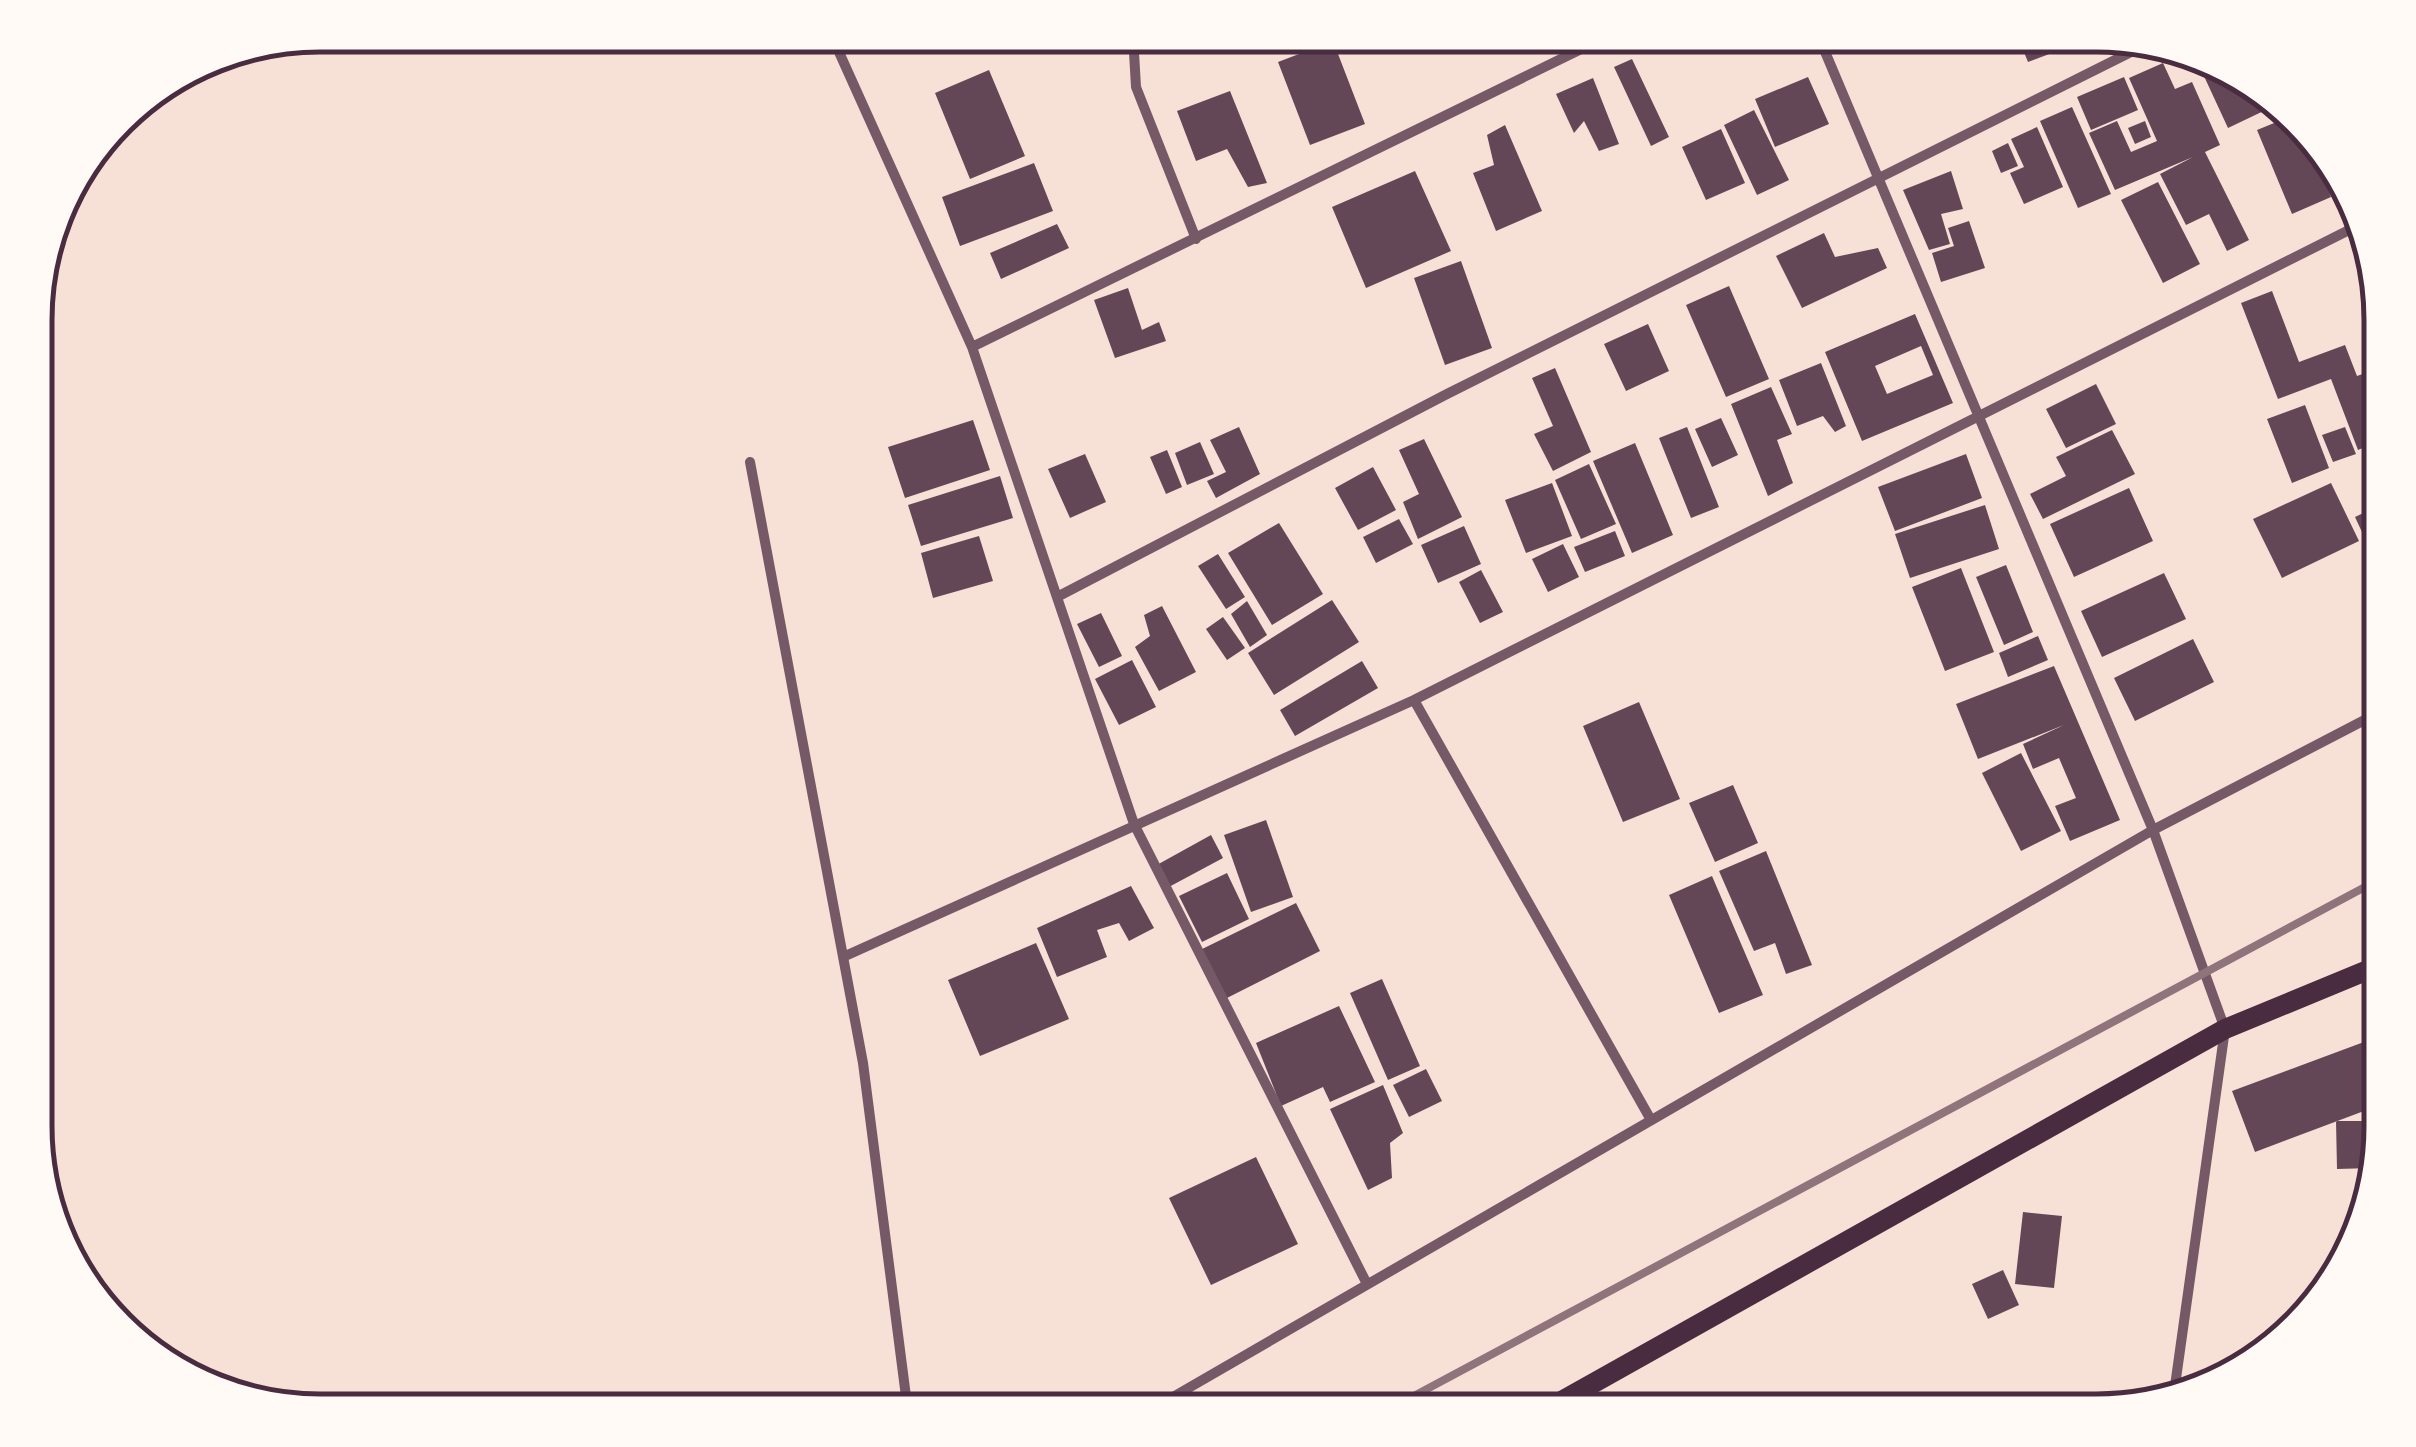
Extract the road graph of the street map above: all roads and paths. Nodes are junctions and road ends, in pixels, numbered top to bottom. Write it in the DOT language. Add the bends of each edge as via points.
graph roads {
  1 [pos="839,52"];
  2 [pos="1134,52"];
  3 [pos="1576,52"];
  4 [pos="1825,52"];
  5 [pos="2126,55"];
  6 [pos="1878,180"];
  7 [pos="2347,231"];
  8 [pos="1196,239"];
  9 [pos="972,347"];
  10 [pos="1978,415"];
  11 [pos="750,462"];
  12 [pos="1058,597"];
  13 [pos="1414,700"];
  14 [pos="2363,721"];
  15 [pos="1134,824"];
  16 [pos="2154,830"];
  17 [pos="843,957"];
  18 [pos="2363,972"];
  19 [pos="2224,1030"];
  20 [pos="1651,1120"];
  21 [pos="1367,1284"];
  22 [pos="2176,1381"];
  23 [pos="906,1394"];
  24 [pos="1178,1394"];
  25 [pos="1574,1394"];
  1 -- 9 [label="street"];
  2 -- 8 [label="street" via="1136,87"];
  3 -- 8 [label="street"];
  4 -- 6 [label="street"];
  5 -- 6 [label="street"];
  6 -- 10 [label="street"];
  6 -- 12 [label="street"];
  7 -- 10 [label="street"];
  8 -- 9 [label="street"];
  9 -- 12 [label="street"];
  10 -- 13 [label="street"];
  10 -- 16 [label="street"];
  11 -- 17 [label="street"];
  12 -- 15 [label="street"];
  13 -- 15 [label="street"];
  13 -- 20 [label="street"];
  14 -- 16 [label="street"];
  15 -- 17 [label="street"];
  15 -- 21 [label="street"];
  16 -- 19 [label="street"];
  16 -- 20 [label="street"];
  17 -- 23 [label="street"];
  18 -- 19 [label="main road"];
  19 -- 22 [label="street"];
  19 -- 25 [label="main road"];
  20 -- 21 [label="street"];
  21 -- 24 [label="street"];
}
